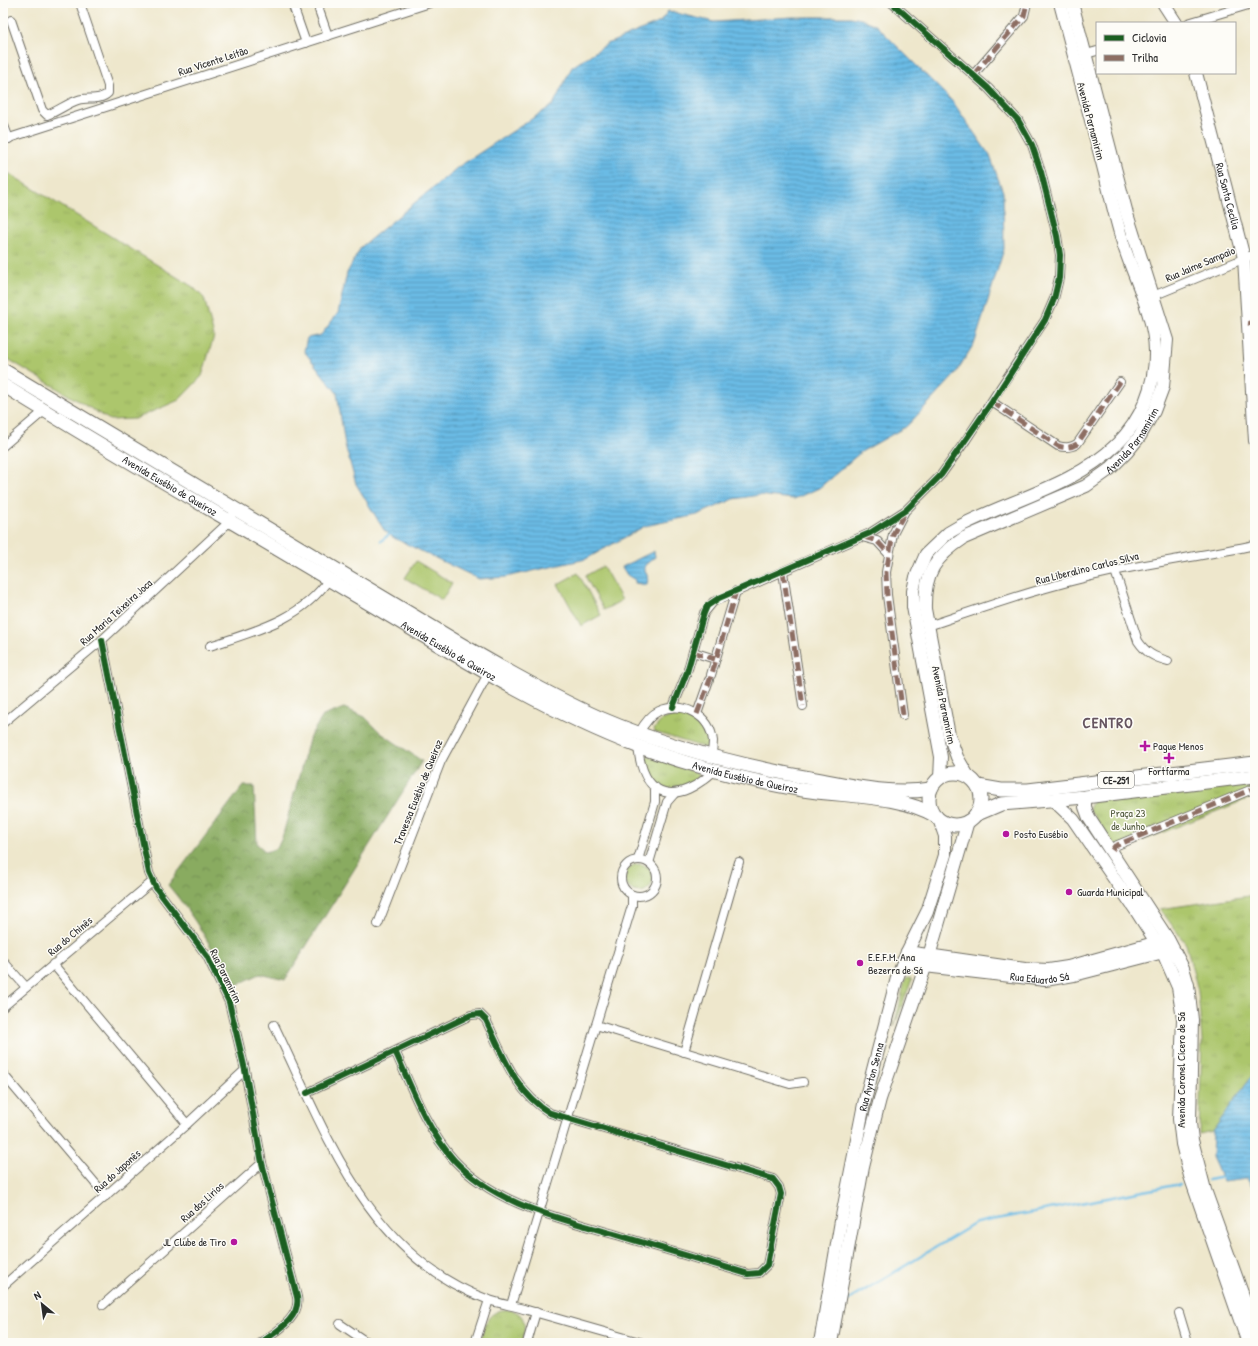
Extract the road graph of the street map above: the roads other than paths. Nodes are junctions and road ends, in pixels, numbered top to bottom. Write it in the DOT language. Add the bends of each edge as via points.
graph roads {
  1 [pos="80,3"];
  2 [pos="292,3"];
  3 [pos="320,3"];
  4 [pos="430,3"];
  5 [pos="892,3"];
  6 [pos="1027,3"];
  7 [pos="1060,3"];
  8 [pos="1072,3"];
  9 [pos="1163,3"];
  10 [pos="1254,3"];
  11 [pos="11,20"];
  12 [pos="1175,22"];
  13 [pos="1191,22"];
  14 [pos="328,36"];
  15 [pos="306,43"];
  16 [pos="1091,53"];
  17 [pos="974,74"];
  18 [pos="1196,74"];
  19 [pos="78,100"];
  20 [pos="81,115"];
  21 [pos="3,123"];
  22 [pos="6,139"];
  23 [pos="1250,256"];
  24 [pos="1153,296"];
  25 [pos="1252,324"];
  26 [pos="3,370"];
  27 [pos="1120,382"];
  28 [pos="3,385"];
  29 [pos="992,402"];
  30 [pos="44,411"];
  31 [pos="1255,441"];
  32 [pos="3,446"];
  33 [pos="1015,501"];
  34 [pos="236,509"];
  35 [pos="906,510"];
  36 [pos="1020,513"];
  37 [pos="229,522"];
  38 [pos="862,537"];
  39 [pos="1255,545"];
  40 [pos="888,553"];
  41 [pos="1115,571"];
  42 [pos="783,572"];
  43 [pos="329,579"];
  44 [pos="736,591"];
  45 [pos="719,598"];
  46 [pos="731,609"];
  47 [pos="928,626"];
  48 [pos="102,640"];
  49 [pos="210,646"];
  50 [pos="693,652"];
  51 [pos="716,659"];
  52 [pos="1168,661"];
  53 [pos="488,674"];
  54 [pos="934,688"];
  55 [pos="803,706"];
  56 [pos="673,707"];
  57 [pos="697,714"];
  58 [pos="903,715"];
  59 [pos="3,723"];
  60 [pos="638,740"];
  61 [pos="711,756"];
  62 [pos="1255,763"];
  63 [pos="714,770"];
  64 [pos="968,776"];
  65 [pos="1255,776"];
  66 [pos="940,778"];
  67 [pos="978,786"];
  68 [pos="655,787"];
  69 [pos="1255,788"];
  70 [pos="931,789"];
  71 [pos="674,794"];
  72 [pos="1085,797"];
  73 [pos="1054,801"];
  74 [pos="650,815"];
  75 [pos="937,817"];
  76 [pos="971,818"];
  77 [pos="662,819"];
  78 [pos="1112,850"];
  79 [pos="638,860"];
  80 [pos="739,862"];
  81 [pos="649,863"];
  82 [pos="152,882"];
  83 [pos="632,895"];
  84 [pos="378,924"];
  85 [pos="1165,946"];
  86 [pos="905,957"];
  87 [pos="3,961"];
  88 [pos="927,961"];
  89 [pos="54,964"];
  90 [pos="26,987"];
  91 [pos="3,1007"];
  92 [pos="274,1025"];
  93 [pos="596,1025"];
  94 [pos="395,1051"];
  95 [pos="684,1052"];
  96 [pos="245,1070"];
  97 [pos="3,1074"];
  98 [pos="803,1082"];
  99 [pos="307,1093"];
  100 [pos="568,1118"];
  101 [pos="187,1124"];
  102 [pos="262,1163"];
  103 [pos="106,1196"];
  104 [pos="540,1212"];
  105 [pos="3,1286"];
  106 [pos="489,1300"];
  107 [pos="103,1305"];
  108 [pos="512,1305"];
  109 [pos="536,1312"];
  110 [pos="1179,1313"];
  111 [pos="340,1324"];
  112 [pos="822,1329"];
  113 [pos="1248,1336"];
  114 [pos="261,1343"];
  115 [pos="368,1343"];
  116 [pos="475,1343"];
  117 [pos="527,1343"];
  118 [pos="643,1343"];
  119 [pos="820,1343"];
  120 [pos="827,1343"];
  121 [pos="830,1343"];
  122 [pos="1188,1343"];
  1 -- 19 [label="street" via="108,93 102,97"];
  2 -- 15 [label="street"];
  3 -- 14 [label="street" via="319,10"];
  4 -- 14 [label="street, Rua Vicente Leitão"];
  5 -- 17 [label="street"];
  6 -- 17 [label="street" via="1024,16"];
  7 -- 33 [label="street, Avenida Parnamirim" via="1123,242 1153,330 1155,353 1151,382 1142,409 1118,443 1086,469"];
  8 -- 16 [label="street, Avenida Parnamirim"];
  9 -- 12 [label="street"];
  10 -- 13 [label="street"];
  11 -- 19 [label="street" via="43,113 47,115"];
  14 -- 15 [label="street, Rua Vicente Leitão"];
  15 -- 20 [label="street, Rua Vicente Leitão"];
  16 -- 24 [label="street, Avenida Parnamirim" via="1127,214"];
  17 -- 29 [label="street" via="1018,120 1032,145 1041,172 1060,255 1059,278 1054,300 1045,320"];
  18 -- 23 [label="street, Rua Santa Cecilia"];
  19 -- 20 [label="street"];
  20 -- 22 [label="street, Rua Vicente Leitão"];
  21 -- 22 [label="street"];
  23 -- 24 [label="street, Rua Jaime Sampaio"];
  23 -- 25 [label="street, Rua Santa Cecilia"];
  24 -- 36 [label="street, Avenida Parnamirim" via="1167,340 1166,365 1154,411 1140,436 1110,469 1086,486"];
  25 -- 31 [label="street, Rua Santa Cecilia"];
  26 -- 34 [label="main road, Avenida Eusébio de Queiroz"];
  27 -- 29 [label="street" via="1077,444 1071,447 1058,446"];
  28 -- 30 [label="main road, Avenida Eusébio de Queiroz"];
  29 -- 35 [label="street" via="941,475"];
  30 -- 32 [label="street"];
  30 -- 37 [label="main road, Avenida Eusébio de Queiroz"];
  33 -- 36 [label="street"];
  33 -- 54 [label="street, Avenida Parnamirim" via="948,533 926,554 920,566 913,591 913,607"];
  34 -- 37 [label="street, Rua Maria Teixeira Joca"];
  34 -- 60 [label="main road, Avenida Eusébio de Queiroz" via="524,680"];
  35 -- 38 [label="street"];
  35 -- 40 [label="street" via="893,534"];
  36 -- 47 [label="street, Avenida Parnamirim" via="964,538 946,549 936,560 928,576 925,592"];
  37 -- 43 [label="main road, Avenida Eusébio de Queiroz"];
  37 -- 48 [label="street, Rua Maria Teixeira Joca"];
  38 -- 40 [label="street" via="877,541"];
  38 -- 42 [label="street"];
  39 -- 41 [label="street, Rua Liberalino Carlos Silva"];
  40 -- 58 [label="street" via="887,595"];
  41 -- 47 [label="street, Rua Liberalino Carlos Silva" via="1011,598"];
  41 -- 52 [label="street" via="1138,641 1154,658"];
  42 -- 44 [label="street"];
  42 -- 55 [label="street"];
  43 -- 49 [label="street" via="310,602 282,621"];
  43 -- 53 [label="main road, Avenida Eusébio de Queiroz"];
  44 -- 45 [label="street"];
  44 -- 46 [label="street"];
  45 -- 46 [label="street" via="727,602"];
  45 -- 50 [label="street" via="707,606"];
  46 -- 51 [label="street"];
  47 -- 54 [label="street, Avenida Parnamirim"];
  48 -- 59 [label="street, Rua Maria Teixeira Joca"];
  48 -- 82 [label="street, Rua Paramirim"];
  50 -- 51 [label="street"];
  50 -- 56 [label="street"];
  51 -- 57 [label="street"];
  53 -- 60 [label="main road, Avenida Eusébio de Queiroz" via="567,715"];
  53 -- 84 [label="street, Travessa Eusébio de Queiroz" via="441,761"];
  54 -- 64 [label="street, Avenida Parnamirim" via="952,746"];
  54 -- 66 [label="street, Avenida Parnamirim" via="941,757"];
  56 -- 57 [label="street" via="686,708"];
  56 -- 60 [label="street" via="658,711 647,720"];
  57 -- 61 [label="street" via="708,726 713,741"];
  60 -- 61 [label="main road, Avenida Eusébio de Queiroz"];
  60 -- 63 [label="main road, Avenida Eusébio de Queiroz"];
  60 -- 68 [label="street" via="642,765"];
  61 -- 70 [label="main road, Avenida Eusébio de Queiroz" via="863,788 905,793"];
  62 -- 67 [label="main road, CE-251" via="1028,790 1000,790"];
  63 -- 71 [label="street" via="685,792"];
  63 -- 75 [label="main road, Avenida Eusébio de Queiroz" via="758,782 804,790 910,804"];
  64 -- 66 [label="main road" via="953,773"];
  64 -- 67 [label="main road"];
  65 -- 72 [label="main road, CE-251"];
  66 -- 70 [label="main road"];
  67 -- 76 [label="main road" via="981,801"];
  68 -- 71 [label="street"];
  68 -- 74 [label="street"];
  69 -- 78 [label="street" via="1115,846"];
  70 -- 75 [label="main road" via="930,803"];
  71 -- 77 [label="street" via="667,802"];
  72 -- 73 [label="main road, CE-251"];
  72 -- 78 [label="street, Avenida Coronel Cícero de Sá / CE-251" via="1089,818"];
  73 -- 76 [label="main road, CE-251" via="1001,804"];
  73 -- 85 [label="street, Avenida Coronel Cícero de Sá / CE-251" via="1073,818"];
  74 -- 77 [label="street"];
  74 -- 79 [label="street"];
  75 -- 76 [label="main road, CE-251" via="953,824"];
  75 -- 86 [label="street, Rua Ayrton Senna" via="945,836 945,856 927,912"];
  76 -- 88 [label="street, Rua Ayrton Senna"];
  77 -- 81 [label="street"];
  78 -- 85 [label="street, Avenida Coronel Cícero de Sá / CE-251"];
  79 -- 81 [label="street"];
  79 -- 83 [label="street" via="626,865 620,876 623,888"];
  80 -- 95 [label="street"];
  81 -- 83 [label="street" via="656,872 656,884 644,896"];
  82 -- 89 [label="street, Rua do Chinês"];
  82 -- 96 [label="street, Rua Paramirim" via="197,942 215,971 229,1002"];
  83 -- 93 [label="street" via="632,906"];
  85 -- 88 [label="street, Rua Eduardo Sá" via="1050,970"];
  85 -- 113 [label="street, Avenida Coronel Cícero de Sá / CE-251" via="1183,968 1190,1000 1190,1123 1197,1164"];
  86 -- 88 [label="street, Rua Eduardo Sá"];
  86 -- 112 [label="street, Rua Ayrton Senna" via="864,1104"];
  87 -- 90 [label="street"];
  88 -- 121 [label="street, Rua Ayrton Senna" via="880,1098 863,1168"];
  89 -- 90 [label="street, Rua do Chinês"];
  89 -- 101 [label="street"];
  90 -- 91 [label="street, Rua do Chinês"];
  92 -- 99 [label="street"];
  93 -- 95 [label="street"];
  93 -- 100 [label="street"];
  94 -- 99 [label="street"];
  94 -- 100 [label="street" via="471,1015 480,1014 486,1020 515,1079 526,1095 550,1113"];
  94 -- 104 [label="street" via="428,1122 454,1160 488,1188"];
  95 -- 98 [label="street" via="790,1084"];
  96 -- 101 [label="street, Rua do Japonês"];
  96 -- 102 [label="street, Rua Paramirim"];
  97 -- 103 [label="street"];
  99 -- 106 [label="street" via="352,1183 384,1226 409,1252 439,1274"];
  100 -- 104 [label="street"];
  100 -- 104 [label="street" via="773,1179 781,1194 768,1262 759,1273 748,1274"];
  101 -- 103 [label="street, Rua do Japonês"];
  102 -- 107 [label="street, Rua dos Lirios"];
  102 -- 114 [label="street, Rua Paramirim" via="297,1297 297,1310 287,1322"];
  103 -- 105 [label="street, Rua do Japonês"];
  104 -- 108 [label="street"];
  106 -- 108 [label="street"];
  106 -- 116 [label="street"];
  108 -- 109 [label="street"];
  109 -- 117 [label="street"];
  109 -- 118 [label="street"];
  110 -- 122 [label="street"];
  111 -- 115 [label="street"];
  112 -- 119 [label="street, Rua Ayrton Senna"];
  112 -- 120 [label="street"];
}
